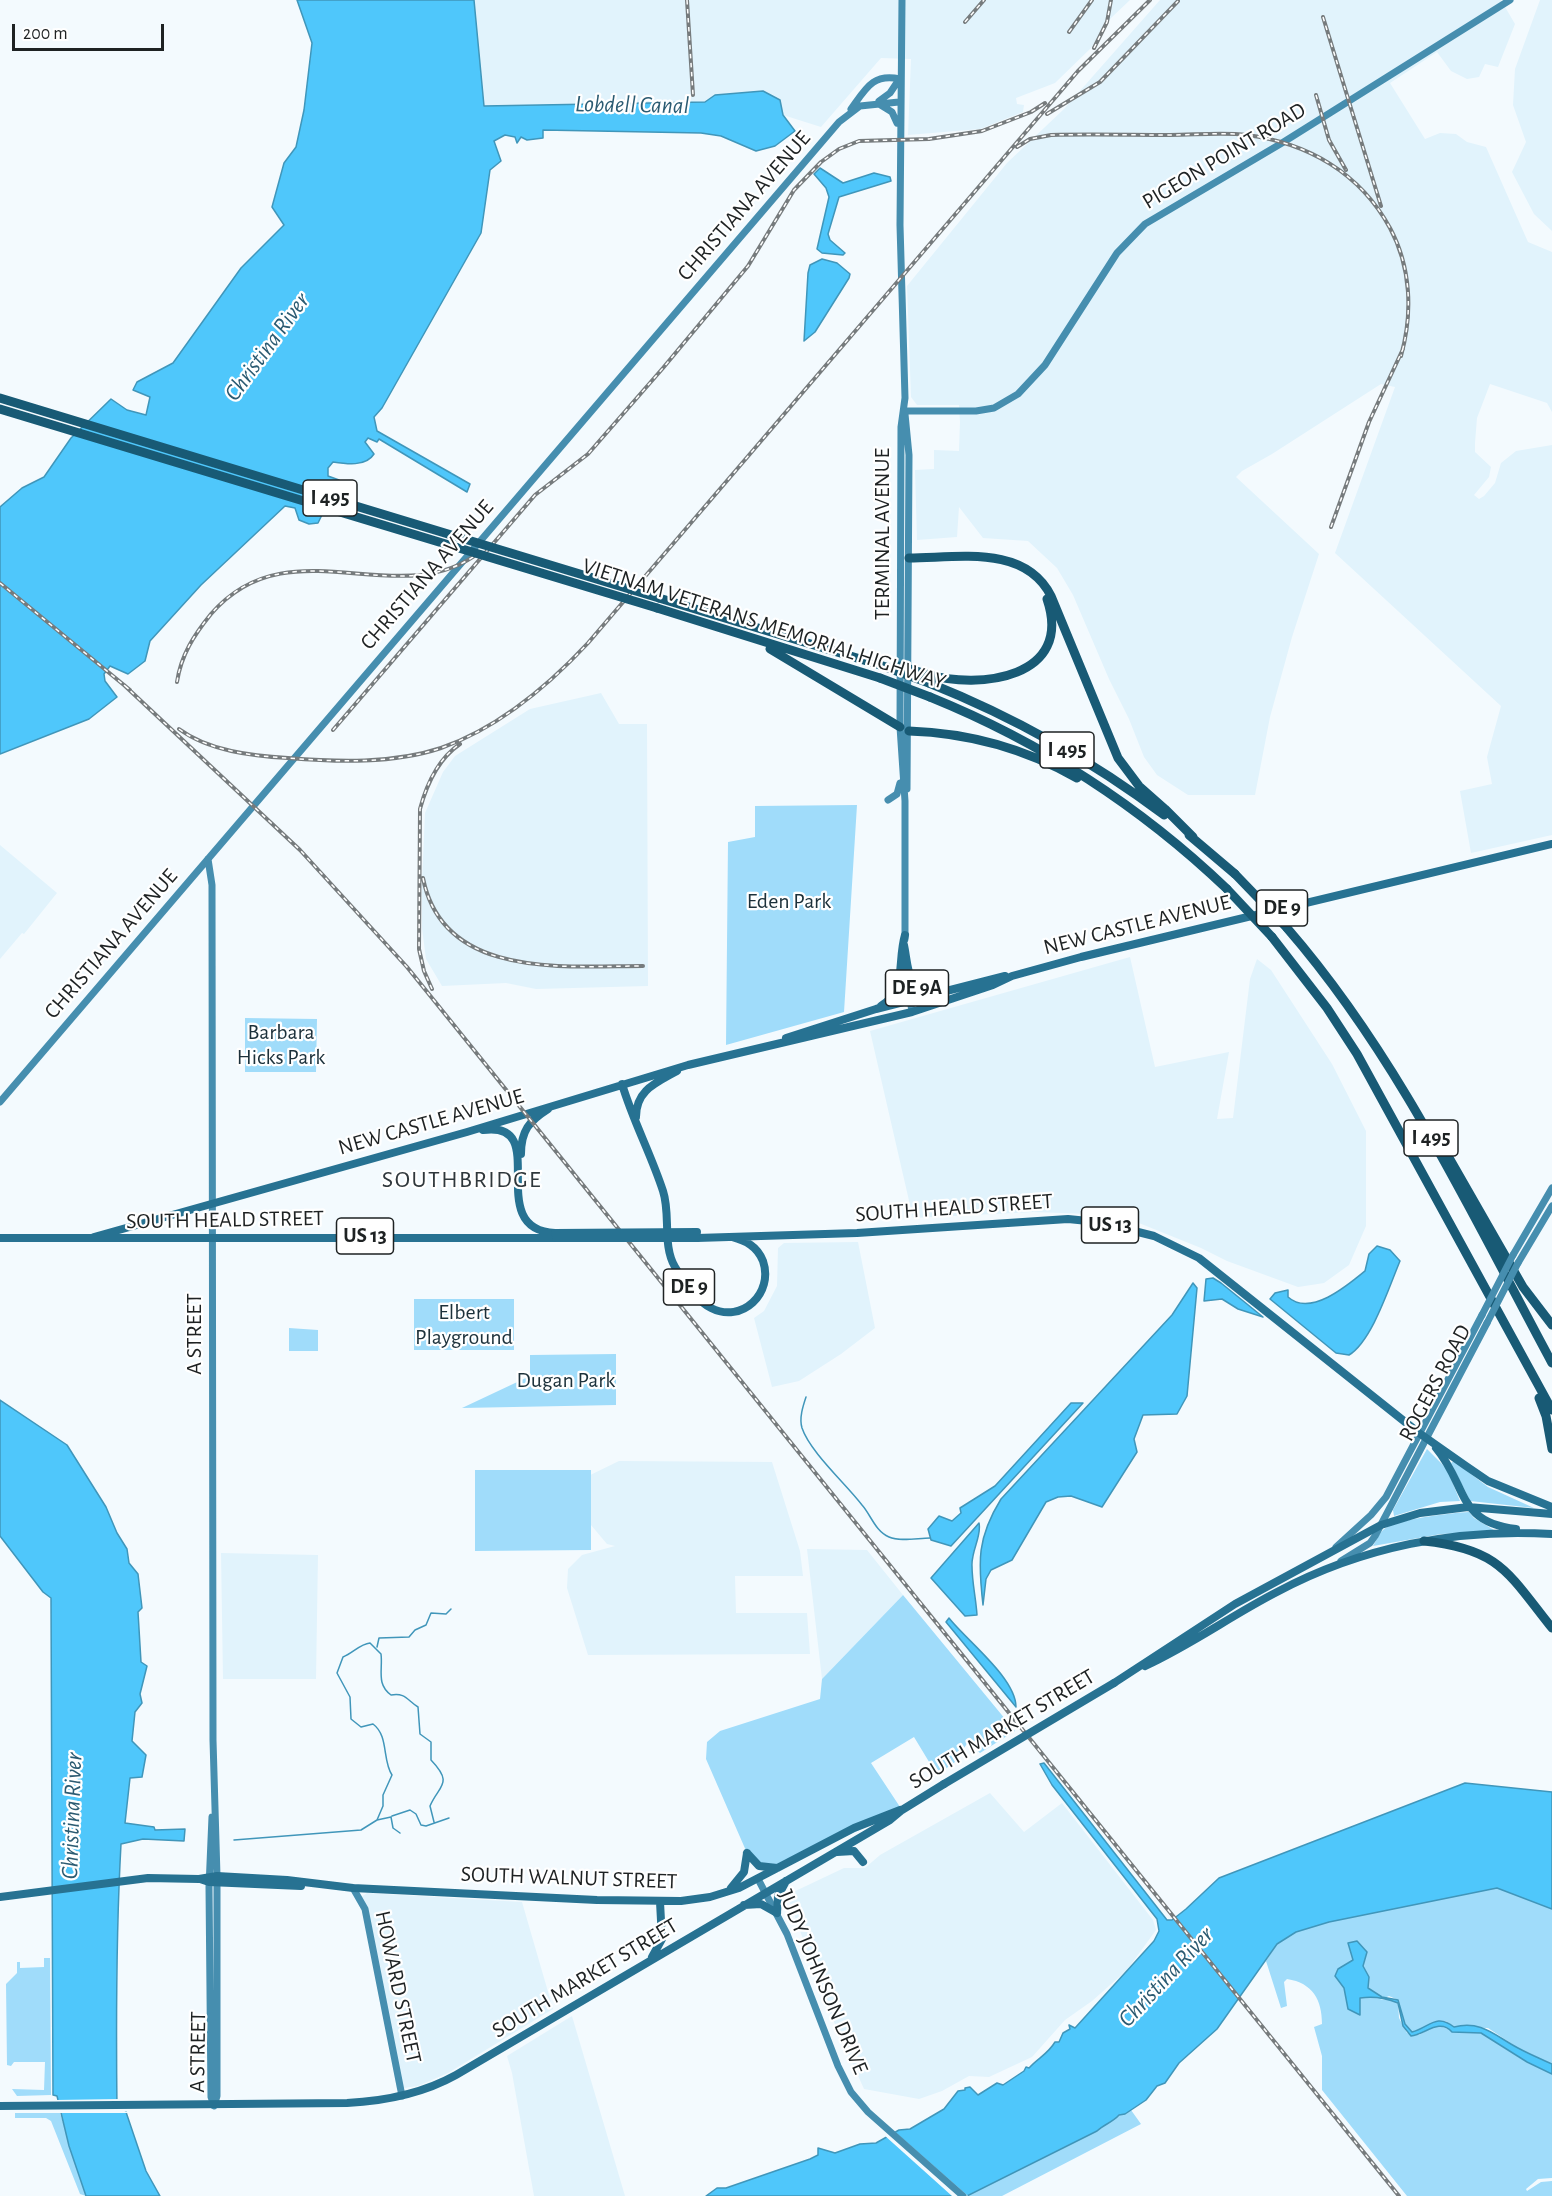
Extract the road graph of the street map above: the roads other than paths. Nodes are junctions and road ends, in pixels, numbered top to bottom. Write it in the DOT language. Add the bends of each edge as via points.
graph roads {
  1 [pos="902,0"];
  2 [pos="1510,0"];
  3 [pos="900,79"];
  4 [pos="899,102"];
  5 [pos="877,103"];
  6 [pos="847,114"];
  7 [pos="900,129"];
  8 [pos="0,398"];
  9 [pos="0,409"];
  10 [pos="905,411"];
  11 [pos="906,560"];
  12 [pos="729,632"];
  13 [pos="928,679"];
  14 [pos="904,729"];
  15 [pos="900,753"];
  16 [pos="888,800"];
  17 [pos="905,801"];
  18 [pos="1143,817"];
  19 [pos="1193,837"];
  20 [pos="1552,844"];
  21 [pos="207,859"];
  22 [pos="905,935"];
  23 [pos="904,945"];
  24 [pos="1012,976"];
  25 [pos="962,987"];
  26 [pos="909,1001"];
  27 [pos="876,1009"];
  28 [pos="912,1012"];
  29 [pos="779,1042"];
  30 [pos="688,1065"];
  31 [pos="1398,1078"];
  32 [pos="622,1084"];
  33 [pos="0,1102"];
  34 [pos="552,1106"];
  35 [pos="637,1127"];
  36 [pos="467,1132"];
  37 [pos="519,1176"];
  38 [pos="1552,1188"];
  39 [pos="212,1204"];
  40 [pos="1552,1206"];
  41 [pos="165,1218"];
  42 [pos="556,1235"];
  43 [pos="724,1235"];
  44 [pos="94,1237"];
  45 [pos="212,1237"];
  46 [pos="0,1238"];
  47 [pos="161,1238"];
  48 [pos="1552,1325"];
  49 [pos="1510,1336"];
  50 [pos="1552,1363"];
  51 [pos="1552,1410"];
  52 [pos="1419,1432"];
  53 [pos="1427,1437"];
  54 [pos="1552,1449"];
  55 [pos="1468,1507"];
  56 [pos="1552,1507"];
  57 [pos="1552,1514"];
  58 [pos="1381,1525"];
  59 [pos="1551,1534"];
  60 [pos="1424,1541"];
  61 [pos="1335,1547"];
  62 [pos="1336,1564"];
  63 [pos="1552,1629"];
  64 [pos="1128,1674"];
  65 [pos="902,1810"];
  66 [pos="836,1852"];
  67 [pos="863,1862"];
  68 [pos="778,1868"];
  69 [pos="758,1878"];
  70 [pos="213,1879"];
  71 [pos="787,1880"];
  72 [pos="353,1888"];
  73 [pos="765,1891"];
  74 [pos="724,1893"];
  75 [pos="0,1896"];
  76 [pos="660,1902"];
  77 [pos="743,1905"];
  78 [pos="777,1913"];
  79 [pos="649,1960"];
  80 [pos="402,2096"];
  81 [pos="0,2106"];
  82 [pos="214,2106"];
  83 [pos="963,2196"];
  1 -- 3 [label="street, TERMINAL AVENUE"];
  2 -- 10 [label="street, PIGEON POINT ROAD" via="1144,224 1117,254 1035,378 1010,400 976,411"];
  3 -- 4 [label="street, TERMINAL AVENUE"];
  3 -- 5 [label="street"];
  3 -- 6 [label="street" via="878,78"];
  4 -- 5 [label="street, CHRISTIANA AVENUE"];
  4 -- 7 [label="street, TERMINAL AVENUE / DE 9A"];
  5 -- 6 [label="street, CHRISTIANA AVENUE" via="860,106"];
  5 -- 7 [label="street" via="892,112"];
  6 -- 21 [label="street, CHRISTIANA AVENUE"];
  7 -- 10 [label="street, TERMINAL AVENUE / DE 9A"];
  8 -- 13 [label="highway, VIETNAM VETERANS MEMORIAL HIGHWAY / I 495, bridge"];
  9 -- 12 [label="highway, VIETNAM VETERANS MEMORIAL HIGHWAY / I 495, bridge"];
  10 -- 11 [label="street, TERMINAL AVENUE / DE 9A" via="909,455"];
  11 -- 13 [label="highway" via="1014,567 1035,581 1050,609 1045,646 1035,660 1017,673 978,682"];
  11 -- 14 [label="street, TERMINAL AVENUE / DE 9A"];
  11 -- 19 [label="highway" via="1000,559 1021,564 1037,576 1051,596 1118,758 1143,790"];
  12 -- 14 [label="highway" via="782,655"];
  12 -- 18 [label="highway, VIETNAM VETERANS MEMORIAL HIGHWAY / I 495, bridge" via="930,697 1044,752"];
  13 -- 19 [label="highway, VIETNAM VETERANS MEMORIAL HIGHWAY / I 495" via="1062,747"];
  14 -- 15 [label="street, TERMINAL AVENUE / DE 9A"];
  14 -- 17 [label="street, TERMINAL AVENUE / DE 9A"];
  14 -- 18 [label="highway" via="1003,744 1066,772"];
  15 -- 16 [label="street" via="901,787"];
  15 -- 17 [label="street, TERMINAL AVENUE / DE 9A"];
  17 -- 22 [label="street, TERMINAL AVENUE / DE 9A"];
  18 -- 49 [label="highway, VIETNAM VETERANS MEMORIAL HIGHWAY / I 495, bridge" via="1227,889 1322,1000 1357,1054"];
  19 -- 31 [label="highway, VIETNAM VETERANS MEMORIAL HIGHWAY / I 495, bridge" via="1287,928 1346,1000"];
  20 -- 24 [label="main road, NEW CASTLE AVENUE / DE 9" via="1162,936"];
  21 -- 33 [label="street, CHRISTIANA AVENUE"];
  21 -- 39 [label="street, A STREET" via="212,895"];
  22 -- 23 [label="street, TERMINAL AVENUE / DE 9A"];
  22 -- 27 [label="main road" via="898,988 890,1001"];
  23 -- 25 [label="main road, DE 9A" via="912,981 919,990 928,993"];
  23 -- 26 [label="street, TERMINAL AVENUE / DE 9A"];
  24 -- 25 [label="main road, NEW CASTLE AVENUE / DE 9"];
  24 -- 28 [label="main road, NEW CASTLE AVENUE / DE 9"];
  25 -- 26 [label="main road, NEW CASTLE AVENUE / DE 9"];
  26 -- 27 [label="main road, NEW CASTLE AVENUE / DE 9"];
  26 -- 28 [label="street, TERMINAL AVENUE / DE 9A"];
  27 -- 29 [label="main road, NEW CASTLE AVENUE / DE 9" via="817,1025"];
  28 -- 29 [label="main road, NEW CASTLE AVENUE / DE 9"];
  29 -- 30 [label="main road, NEW CASTLE AVENUE / DE 9"];
  30 -- 32 [label="main road, NEW CASTLE AVENUE / DE 9"];
  30 -- 35 [label="main road, DE 9" via="643,1093 636,1107"];
  31 -- 48 [label="highway" via="1420,1106 1523,1287"];
  31 -- 50 [label="highway, VIETNAM VETERANS MEMORIAL HIGHWAY / I 495"];
  32 -- 34 [label="main road, NEW CASTLE AVENUE / DE 9"];
  32 -- 35 [label="main road"];
  34 -- 36 [label="main road, NEW CASTLE AVENUE / DE 9"];
  34 -- 37 [label="main road" via="531,1120 523,1133"];
  35 -- 43 [label="main road, DE 9" via="663,1191 674,1266 703,1303 732,1312 758,1299 765,1285 765,1270 752,1245"];
  36 -- 37 [label="main road, US 13" via="496,1129 510,1135 517,1149"];
  36 -- 39 [label="main road, NEW CASTLE AVENUE / US 13"];
  37 -- 42 [label="main road, SOUTH HEALD STREET / US 13" via="516,1196 520,1209 530,1223"];
  38 -- 52 [label="street, ROGERS ROAD, bridge"];
  39 -- 41 [label="main road, NEW CASTLE AVENUE / US 13"];
  39 -- 45 [label="street, A STREET"];
  40 -- 53 [label="street, ROGERS ROAD, bridge"];
  41 -- 44 [label="main road, NEW CASTLE AVENUE / US 13"];
  41 -- 47 [label="main road" via="150,1227 153,1236"];
  42 -- 43 [label="main road, SOUTH HEALD STREET / US 13, bridge"];
  42 -- 45 [label="main road, SOUTH HEALD STREET / US 13"];
  43 -- 52 [label="main road, SOUTH HEALD STREET / US 13" via="857,1233 1068,1220 1098,1222 1154,1236 1199,1258"];
  44 -- 46 [label="main road, SOUTH HEALD STREET / US 13"];
  44 -- 47 [label="main road, SOUTH HEALD STREET / US 13"];
  45 -- 47 [label="main road, SOUTH HEALD STREET / US 13"];
  45 -- 70 [label="street, A STREET"];
  49 -- 51 [label="highway, VIETNAM VETERANS MEMORIAL HIGHWAY / I 495"];
  49 -- 54 [label="highway" via="1545,1411"];
  52 -- 53 [label="main road, SOUTH HEALD STREET / US 13"];
  52 -- 61 [label="street, ROGERS ROAD" via="1386,1497"];
  53 -- 55 [label="main road, SOUTH HEALD STREET / US 13" via="1446,1460"];
  53 -- 56 [label="main road, SOUTH HEALD STREET / US 13" via="1488,1481"];
  53 -- 58 [label="street, ROGERS ROAD"];
  55 -- 57 [label="main road, SOUTH MARKET STREET"];
  55 -- 58 [label="main road, SOUTH MARKET STREET" via="1420,1513"];
  55 -- 59 [label="main road, SOUTH HEALD STREET / US 13" via="1488,1524"];
  58 -- 61 [label="main road, SOUTH MARKET STREET"];
  58 -- 62 [label="street, ROGERS ROAD" via="1370,1543"];
  59 -- 60 [label="main road, SOUTH MARKET STREET"];
  60 -- 62 [label="main road, SOUTH MARKET STREET" via="1381,1549"];
  60 -- 63 [label="highway" via="1463,1546 1492,1559 1515,1581"];
  61 -- 64 [label="main road, SOUTH MARKET STREET" via="1193,1629"];
  62 -- 64 [label="main road, SOUTH MARKET STREET"];
  64 -- 65 [label="main road, SOUTH MARKET STREET, bridge"];
  65 -- 66 [label="main road, SOUTH MARKET STREET"];
  65 -- 68 [label="main road, SOUTH WALNUT STREET" via="854,1828"];
  66 -- 67 [label="main road" via="854,1851"];
  66 -- 71 [label="main road, SOUTH MARKET STREET"];
  68 -- 69 [label="main road, SOUTH WALNUT STREET"];
  68 -- 74 [label="main road" via="759,1866 747,1853 741,1879"];
  69 -- 73 [label="street, JUDY JOHNSON DRIVE"];
  69 -- 74 [label="main road, SOUTH WALNUT STREET"];
  70 -- 72 [label="main road, SOUTH WALNUT STREET"];
  70 -- 75 [label="main road, SOUTH WALNUT STREET" via="164,1878"];
  70 -- 82 [label="street, A STREET"];
  71 -- 73 [label="main road, SOUTH MARKET STREET"];
  71 -- 78 [label="main road" via="778,1896"];
  72 -- 76 [label="main road, SOUTH WALNUT STREET"];
  72 -- 80 [label="street, HOWARD STREET" via="365,1909"];
  73 -- 77 [label="main road, SOUTH MARKET STREET"];
  73 -- 78 [label="street, JUDY JOHNSON DRIVE"];
  74 -- 76 [label="main road, SOUTH WALNUT STREET"];
  76 -- 79 [label="main road" via="662,1939"];
  77 -- 78 [label="main road" via="761,1905"];
  77 -- 79 [label="main road, SOUTH MARKET STREET"];
  78 -- 83 [label="street, JUDY JOHNSON DRIVE" via="843,2079 861,2104"];
  79 -- 80 [label="main road, SOUTH MARKET STREET" via="456,2075"];
  80 -- 82 [label="main road, SOUTH MARKET STREET" via="347,2103"];
  81 -- 82 [label="main road, SOUTH MARKET STREET"];
}
